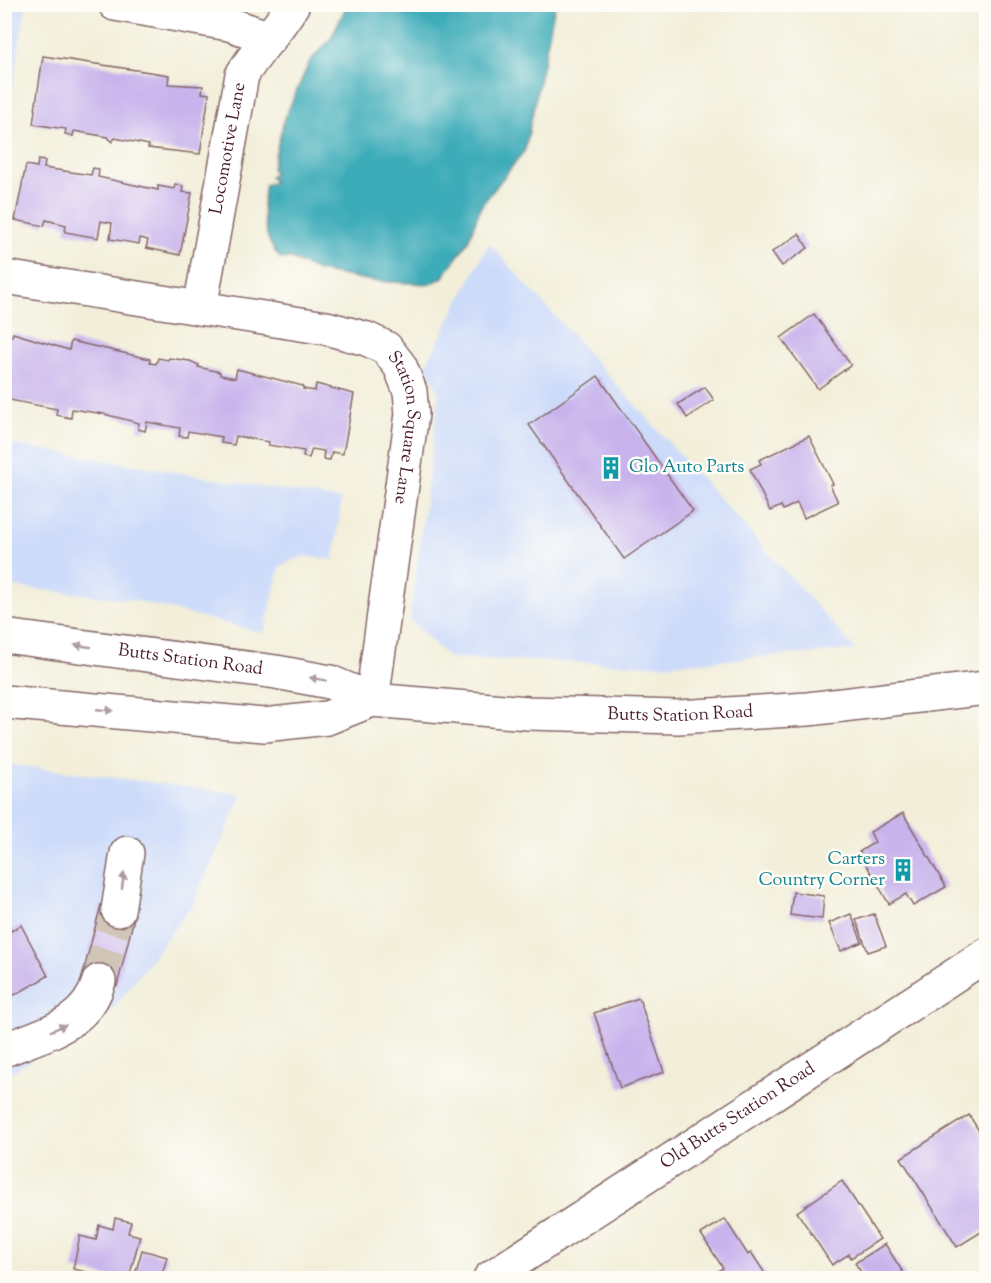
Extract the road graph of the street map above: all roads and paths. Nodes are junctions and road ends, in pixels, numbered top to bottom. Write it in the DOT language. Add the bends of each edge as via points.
graph roads {
  1 [pos="115,4"];
  2 [pos="293,4"];
  3 [pos="270,38"];
  4 [pos="10,278"];
  5 [pos="200,308"];
  6 [pos="4,636"];
  7 [pos="987,687"];
  8 [pos="372,700"];
  9 [pos="4,702"];
  10 [pos="127,853"];
  11 [pos="118,910"];
  12 [pos="987,955"];
  13 [pos="99,981"];
  14 [pos="4,1050"];
  15 [pos="490,1278"];
  1 -- 3 [label="street" via="229,24"];
  2 -- 3 [label="street, Locomotive Lane"];
  3 -- 5 [label="street, Locomotive Lane" via="242,75"];
  4 -- 5 [label="street, Station Square Lane"];
  5 -- 8 [label="street, Station Square Lane" via="326,328 367,339 386,348 406,378 412,414"];
  8 -- 6 [label="street, Butts Station Road, one-way" via="330,682 276,672"];
  7 -- 8 [label="street, Butts Station Road" via="808,709 678,717 528,713"];
  9 -- 8 [label="street, Butts Station Road, one-way" via="264,725 327,718"];
  11 -- 10 [label="street, one-way"];
  12 -- 15 [label="street, Old Butts Station Road"];
  14 -- 13 [label="street, one-way" via="68,1024 94,998"];
}
